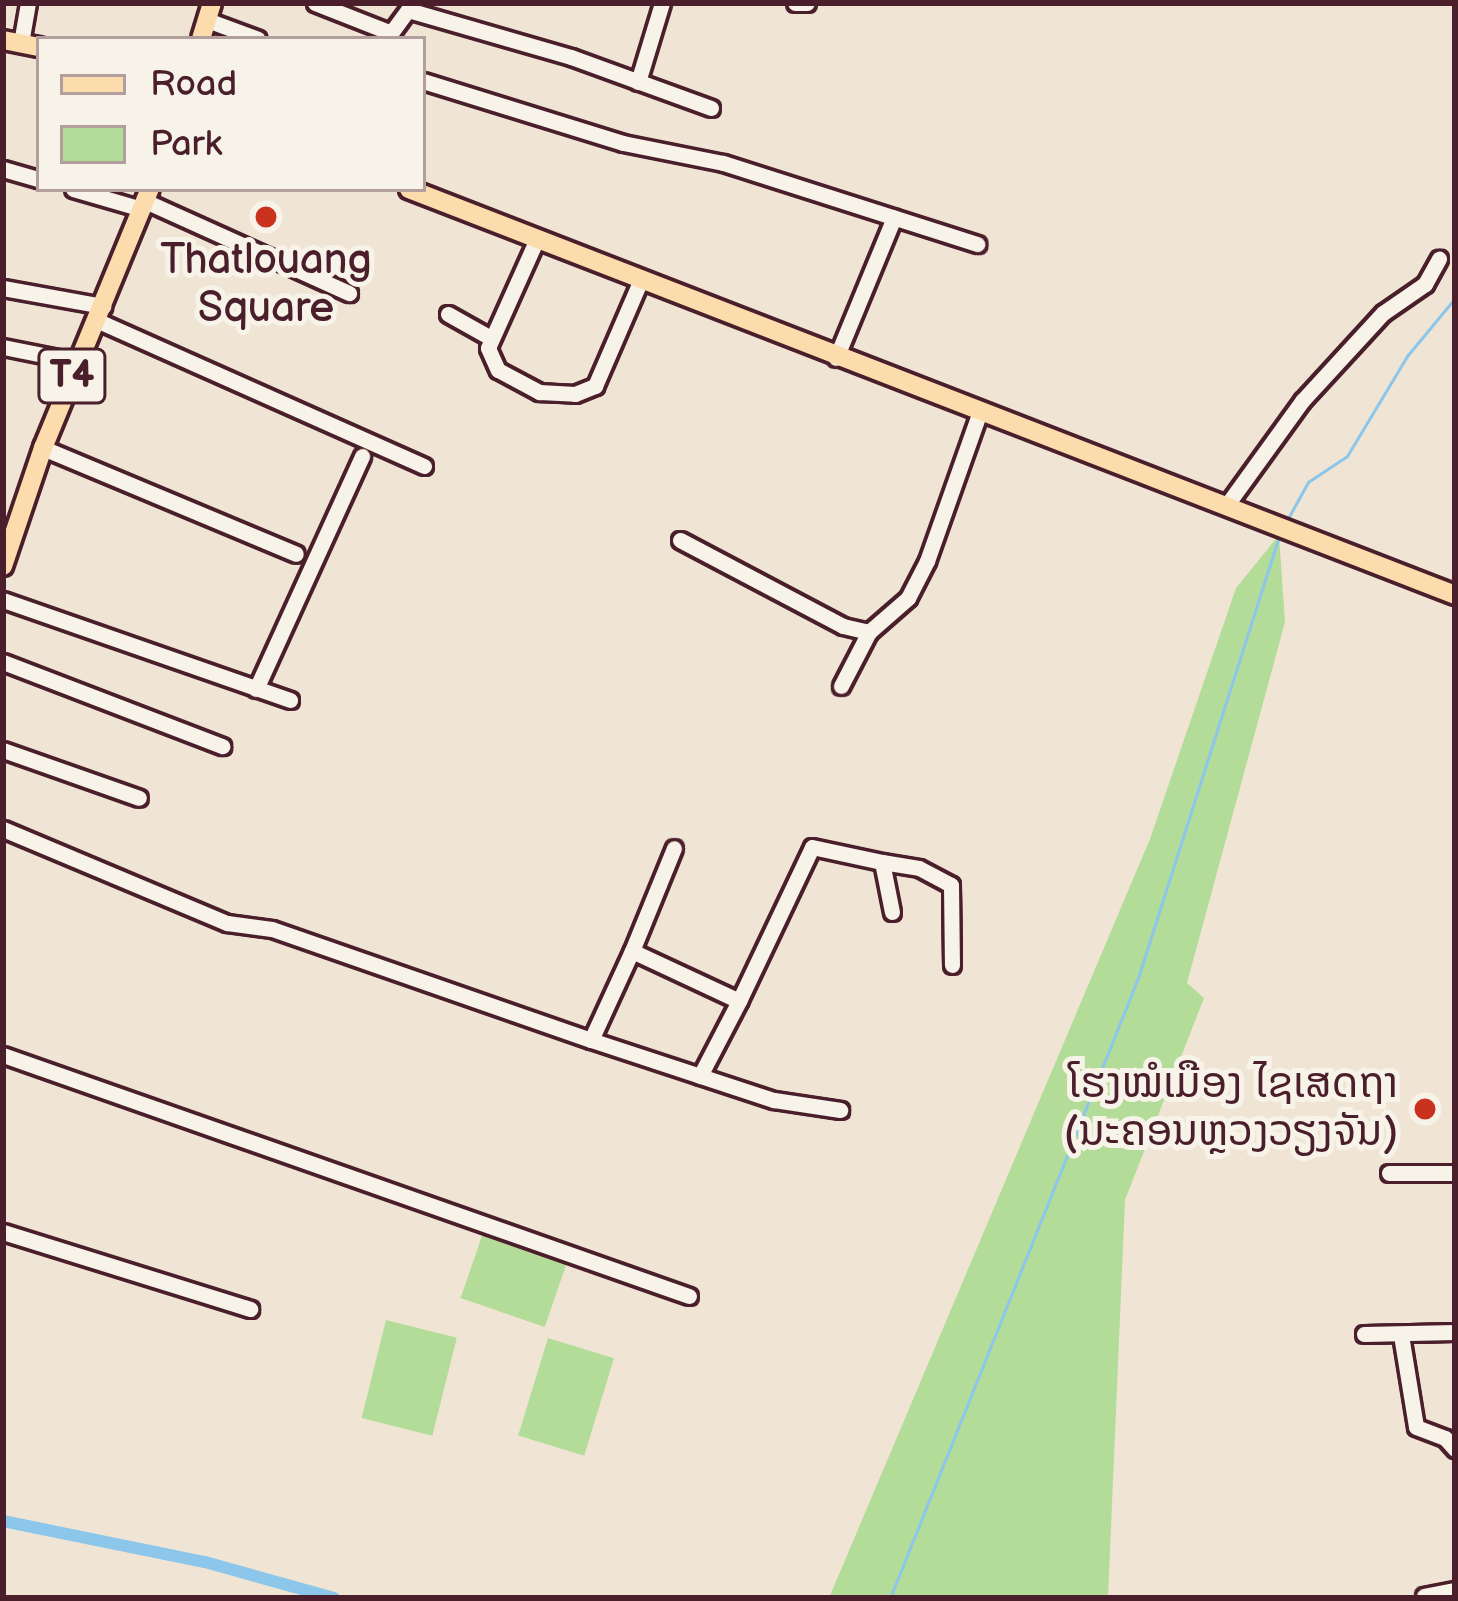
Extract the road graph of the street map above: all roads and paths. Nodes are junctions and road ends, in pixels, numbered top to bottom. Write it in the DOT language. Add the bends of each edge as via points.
graph roads {
  1 [pos="28,3"];
  2 [pos="315,3"];
  3 [pos="662,3"];
  4 [pos="207,20"];
  5 [pos="250,36"];
  6 [pos="389,36"];
  7 [pos="21,43"];
  8 [pos="426,82"];
  9 [pos="638,82"];
  10 [pos="711,107"];
  11 [pos="3,169"];
  12 [pos="36,178"];
  13 [pos="93,192"];
  14 [pos="416,192"];
  15 [pos="146,200"];
  16 [pos="894,218"];
  17 [pos="536,241"];
  18 [pos="977,244"];
  19 [pos="1438,259"];
  20 [pos="640,282"];
  21 [pos="3,288"];
  22 [pos="350,293"];
  23 [pos="99,313"];
  24 [pos="448,314"];
  25 [pos="489,337"];
  26 [pos="3,347"];
  27 [pos="836,358"];
  28 [pos="78,362"];
  29 [pos="979,414"];
  30 [pos="43,448"];
  31 [pos="362,456"];
  32 [pos="424,466"];
  33 [pos="12,504"];
  34 [pos="1226,506"];
  35 [pos="680,540"];
  36 [pos="296,554"];
  37 [pos="3,566"];
  38 [pos="1455,595"];
  39 [pos="3,600"];
  40 [pos="868,632"];
  41 [pos="3,662"];
  42 [pos="841,686"];
  43 [pos="256,689"];
  44 [pos="290,700"];
  45 [pos="222,746"];
  46 [pos="3,750"];
  47 [pos="140,798"];
  48 [pos="3,829"];
  49 [pos="674,848"];
  50 [pos="882,862"];
  51 [pos="892,912"];
  52 [pos="632,951"];
  53 [pos="952,965"];
  54 [pos="739,1000"];
  55 [pos="592,1040"];
  56 [pos="3,1055"];
  57 [pos="700,1076"];
  58 [pos="841,1110"];
  59 [pos="1389,1173"];
  60 [pos="1455,1173"];
  61 [pos="3,1232"];
  62 [pos="688,1296"];
  63 [pos="250,1309"];
  64 [pos="1455,1332"];
  65 [pos="1364,1334"];
  66 [pos="1401,1335"];
  67 [pos="1455,1449"];
  68 [pos="1455,1590"];
  69 [pos="1424,1596"];
  1 -- 7 [label="street"];
  2 -- 6 [label="street"];
  3 -- 9 [label="street"];
  4 -- 5 [label="street"];
  6 -- 9 [label="street" via="404,10"];
  8 -- 16 [label="street"];
  9 -- 10 [label="street"];
  11 -- 12 [label="street"];
  13 -- 15 [label="street"];
  14 -- 17 [label="main road"];
  15 -- 22 [label="street"];
  15 -- 23 [label="main road, T4"];
  16 -- 18 [label="street"];
  16 -- 27 [label="street"];
  17 -- 20 [label="main road"];
  17 -- 25 [label="street"];
  19 -- 34 [label="street" via="1425,284 1383,313 1302,401"];
  20 -- 25 [label="street" via="595,386 584,392 539,392 507,377 491,362"];
  20 -- 27 [label="main road"];
  21 -- 23 [label="street"];
  23 -- 28 [label="main road, T4"];
  23 -- 32 [label="street"];
  24 -- 25 [label="street"];
  26 -- 28 [label="street"];
  27 -- 29 [label="main road"];
  28 -- 30 [label="main road, T4"];
  29 -- 34 [label="main road"];
  29 -- 40 [label="street" via="927,561 908,598"];
  30 -- 33 [label="main road, T4"];
  30 -- 36 [label="street"];
  31 -- 43 [label="street"];
  33 -- 37 [label="main road, T4"];
  34 -- 38 [label="main road"];
  35 -- 40 [label="street"];
  39 -- 43 [label="street"];
  40 -- 42 [label="street"];
  41 -- 45 [label="street"];
  43 -- 44 [label="street"];
  46 -- 47 [label="street"];
  48 -- 55 [label="street" via="227,923 272,929"];
  49 -- 52 [label="street"];
  50 -- 51 [label="street"];
  50 -- 53 [label="street" via="919,868 951,885"];
  50 -- 54 [label="street" via="812,848"];
  52 -- 54 [label="street"];
  52 -- 55 [label="street"];
  54 -- 57 [label="street"];
  55 -- 57 [label="street"];
  56 -- 62 [label="street"];
  57 -- 58 [label="street"];
  59 -- 60 [label="street"];
  61 -- 63 [label="street"];
  64 -- 66 [label="street"];
  65 -- 66 [label="street"];
  66 -- 67 [label="street" via="1416,1427"];
  68 -- 69 [label="street"];
}
